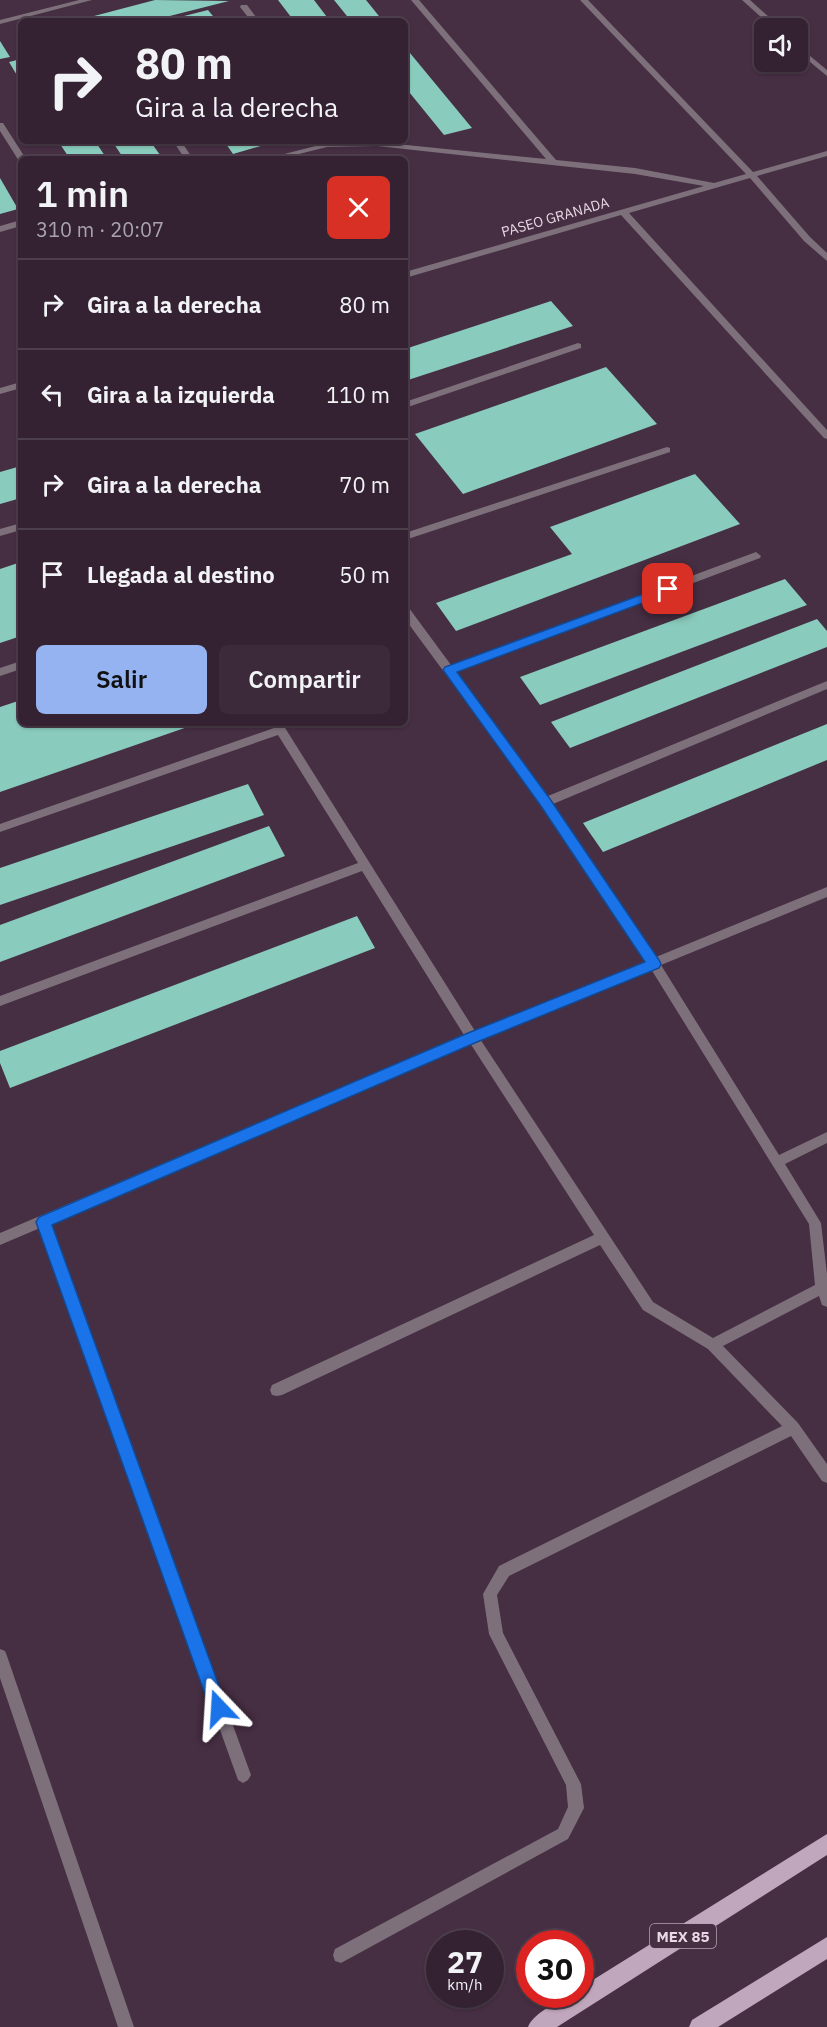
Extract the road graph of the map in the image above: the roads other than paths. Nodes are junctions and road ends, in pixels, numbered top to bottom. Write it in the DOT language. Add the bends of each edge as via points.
graph roads {
  1 [pos="88,0"];
  2 [pos="415,0"];
  3 [pos="584,0"];
  4 [pos="746,0"];
  5 [pos="244,7"];
  6 [pos="253,18"];
  7 [pos="766,18"];
  8 [pos="0,22"];
  9 [pos="808,57"];
  10 [pos="827,74"];
  11 [pos="0,125"];
  12 [pos="335,144"];
  13 [pos="371,144"];
  14 [pos="827,153"];
  15 [pos="20,156"];
  16 [pos="281,156"];
  17 [pos="552,161"];
  18 [pos="751,174"];
  19 [pos="712,185"];
  20 [pos="623,212"];
  21 [pos="18,224"];
  22 [pos="0,229"];
  23 [pos="827,258"];
  24 [pos="408,274"];
  25 [pos="578,346"];
  26 [pos="18,386"];
  27 [pos="0,391"];
  28 [pos="408,404"];
  29 [pos="827,436"];
  30 [pos="667,450"];
  31 [pos="18,527"];
  32 [pos="0,533"];
  33 [pos="408,536"];
  34 [pos="756,556"];
  35 [pos="408,615"];
  36 [pos="18,666"];
  37 [pos="449,670"];
  38 [pos="0,672"];
  39 [pos="827,685"];
  40 [pos="279,727"];
  41 [pos="546,802"];
  42 [pos="0,828"];
  43 [pos="366,866"];
  44 [pos="827,892"];
  45 [pos="654,964"];
  46 [pos="0,1001"];
  47 [pos="472,1037"];
  48 [pos="827,1137"];
  49 [pos="777,1162"];
  50 [pos="44,1222"];
  51 [pos="603,1237"];
  52 [pos="0,1239"];
  53 [pos="825,1295"];
  54 [pos="713,1345"];
  55 [pos="277,1390"];
  56 [pos="793,1428"];
  57 [pos="827,1476"];
  58 [pos="0,1656"];
  59 [pos="243,1775"];
  60 [pos="827,1844"];
  61 [pos="827,1947"];
  62 [pos="341,1955"];
  63 [pos="126,2027"];
  64 [pos="538,2027"];
  65 [pos="699,2027"];
  1 -- 8 [label="street"];
  2 -- 17 [label="street"];
  3 -- 18 [label="street"];
  4 -- 7 [label="street"];
  5 -- 6 [label="street"];
  9 -- 10 [label="street"];
  11 -- 15 [label="street"];
  12 -- 16 [label="street"];
  13 -- 17 [label="street"];
  14 -- 18 [label="street, PASEO GRANADA"];
  17 -- 19 [label="street"];
  18 -- 19 [label="street, PASEO GRANADA"];
  18 -- 23 [label="street"];
  19 -- 20 [label="street, PASEO GRANADA"];
  20 -- 24 [label="street, PASEO GRANADA"];
  20 -- 29 [label="street"];
  21 -- 22 [label="street"];
  25 -- 28 [label="street"];
  26 -- 27 [label="street"];
  30 -- 33 [label="street"];
  31 -- 32 [label="street"];
  34 -- 37 [label="street"];
  35 -- 37 [label="street"];
  36 -- 38 [label="street"];
  37 -- 41 [label="street"];
  39 -- 41 [label="street"];
  40 -- 42 [label="street"];
  40 -- 43 [label="street"];
  41 -- 45 [label="street"];
  43 -- 46 [label="street"];
  43 -- 47 [label="street"];
  44 -- 45 [label="street"];
  45 -- 47 [label="street"];
  45 -- 49 [label="street"];
  47 -- 50 [label="street"];
  47 -- 51 [label="street"];
  48 -- 49 [label="street"];
  49 -- 53 [label="street" via="815,1223"];
  50 -- 52 [label="street"];
  50 -- 59 [label="street"];
  51 -- 54 [label="street" via="648,1306"];
  51 -- 55 [label="street"];
  53 -- 54 [label="street"];
  54 -- 56 [label="street"];
  56 -- 57 [label="street"];
  56 -- 62 [label="street" via="504,1571 490,1594 496,1634 573,1784 576,1808 563,1834"];
  58 -- 63 [label="street"];
  60 -- 64 [label="main road, MEX 85"];
  61 -- 65 [label="main road"];
}
